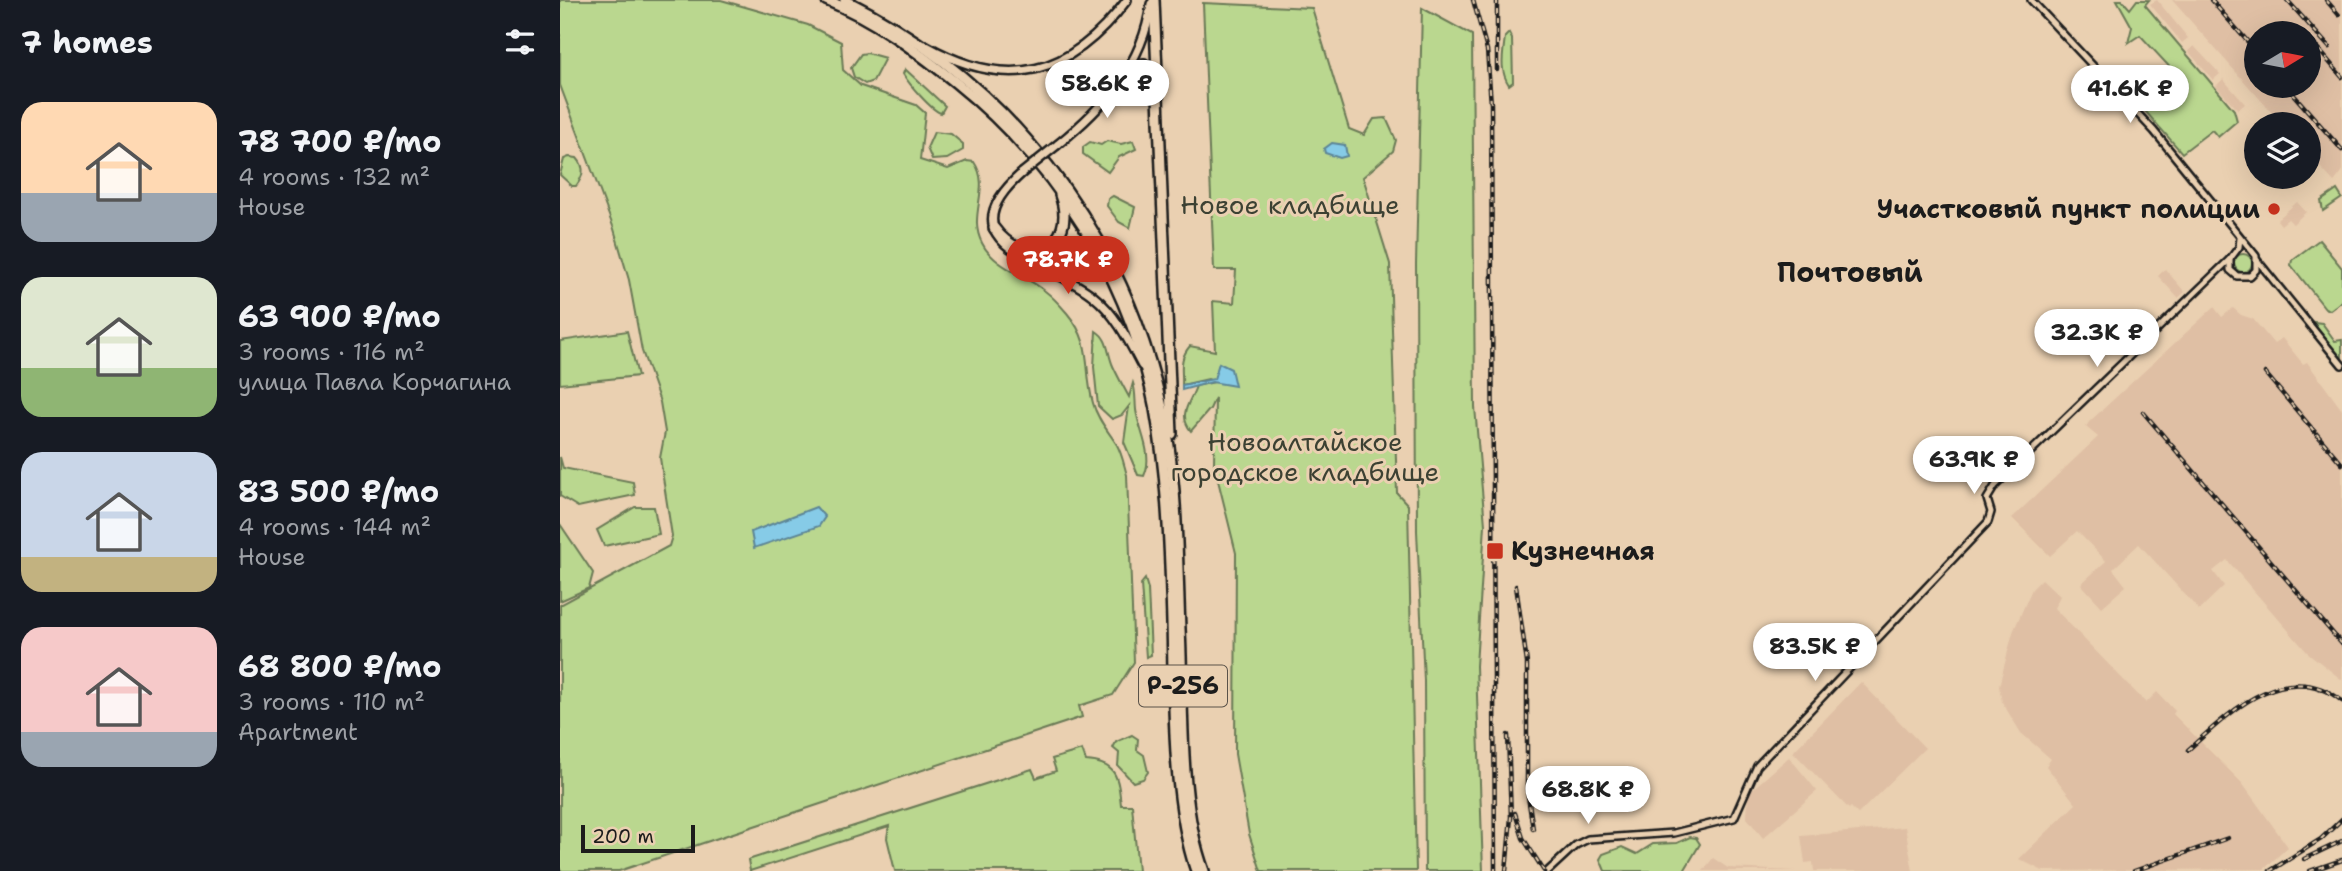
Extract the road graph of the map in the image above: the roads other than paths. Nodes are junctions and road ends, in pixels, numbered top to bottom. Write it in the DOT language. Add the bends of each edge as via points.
graph roads {
  1 [pos="826,0"];
  2 [pos="845,0"];
  3 [pos="1127,0"];
  4 [pos="1153,0"];
  5 [pos="2031,0"];
  6 [pos="894,27"];
  7 [pos="1128,69"];
  8 [pos="1158,83"];
  9 [pos="1055,184"];
  10 [pos="994,228"];
  11 [pos="2240,238"];
  12 [pos="2237,251"];
  13 [pos="2250,251"];
  14 [pos="2230,259"];
  15 [pos="2257,260"];
  16 [pos="2263,269"];
  17 [pos="2231,270"];
  18 [pos="2217,271"];
  19 [pos="2253,274"];
  20 [pos="2342,365"];
  21 [pos="1147,376"];
  22 [pos="1171,517"];
  23 [pos="1549,870"];
  24 [pos="1196,871"];
  25 [pos="1204,871"];
  1 -- 9 [label="highway" via="890,34 952,80 1013,136"];
  2 -- 6 [label="highway"];
  3 -- 6 [label="main road" via="1083,48 1063,60 1024,70 969,66"];
  4 -- 7 [label="main road"];
  4 -- 8 [label="highway"];
  5 -- 11 [label="street" via="2154,131"];
  6 -- 22 [label="highway" via="973,87 1019,131 1061,179 1095,230 1132,306 1154,374 1167,436"];
  7 -- 8 [label="highway" via="1144,64"];
  7 -- 10 [label="main road, bridge" via="1100,107 1021,173 997,200"];
  8 -- 22 [label="highway"];
  9 -- 10 [label="highway" via="1064,208 1064,225 1048,246 1034,251 1016,248"];
  9 -- 21 [label="highway" via="1089,234 1113,281"];
  10 -- 21 [label="main road" via="1007,249 1084,289 1101,303"];
  11 -- 12 [label="street"];
  11 -- 13 [label="street"];
  12 -- 13 [label="street"];
  12 -- 14 [label="street"];
  13 -- 15 [label="street"];
  14 -- 17 [label="street"];
  14 -- 18 [label="street"];
  15 -- 16 [label="street"];
  15 -- 19 [label="street"];
  16 -- 19 [label="street"];
  16 -- 20 [label="street"];
  17 -- 18 [label="street"];
  17 -- 19 [label="street" via="2241,278"];
  18 -- 23 [label="street" via="1995,486 1987,499 1990,518 1984,527 1757,766 1734,818 1674,833 1588,839"];
  21 -- 22 [label="highway"];
  22 -- 24 [label="highway, Р-256" via="1181,797"];
  22 -- 25 [label="highway, Р-256" via="1188,792"];
}
